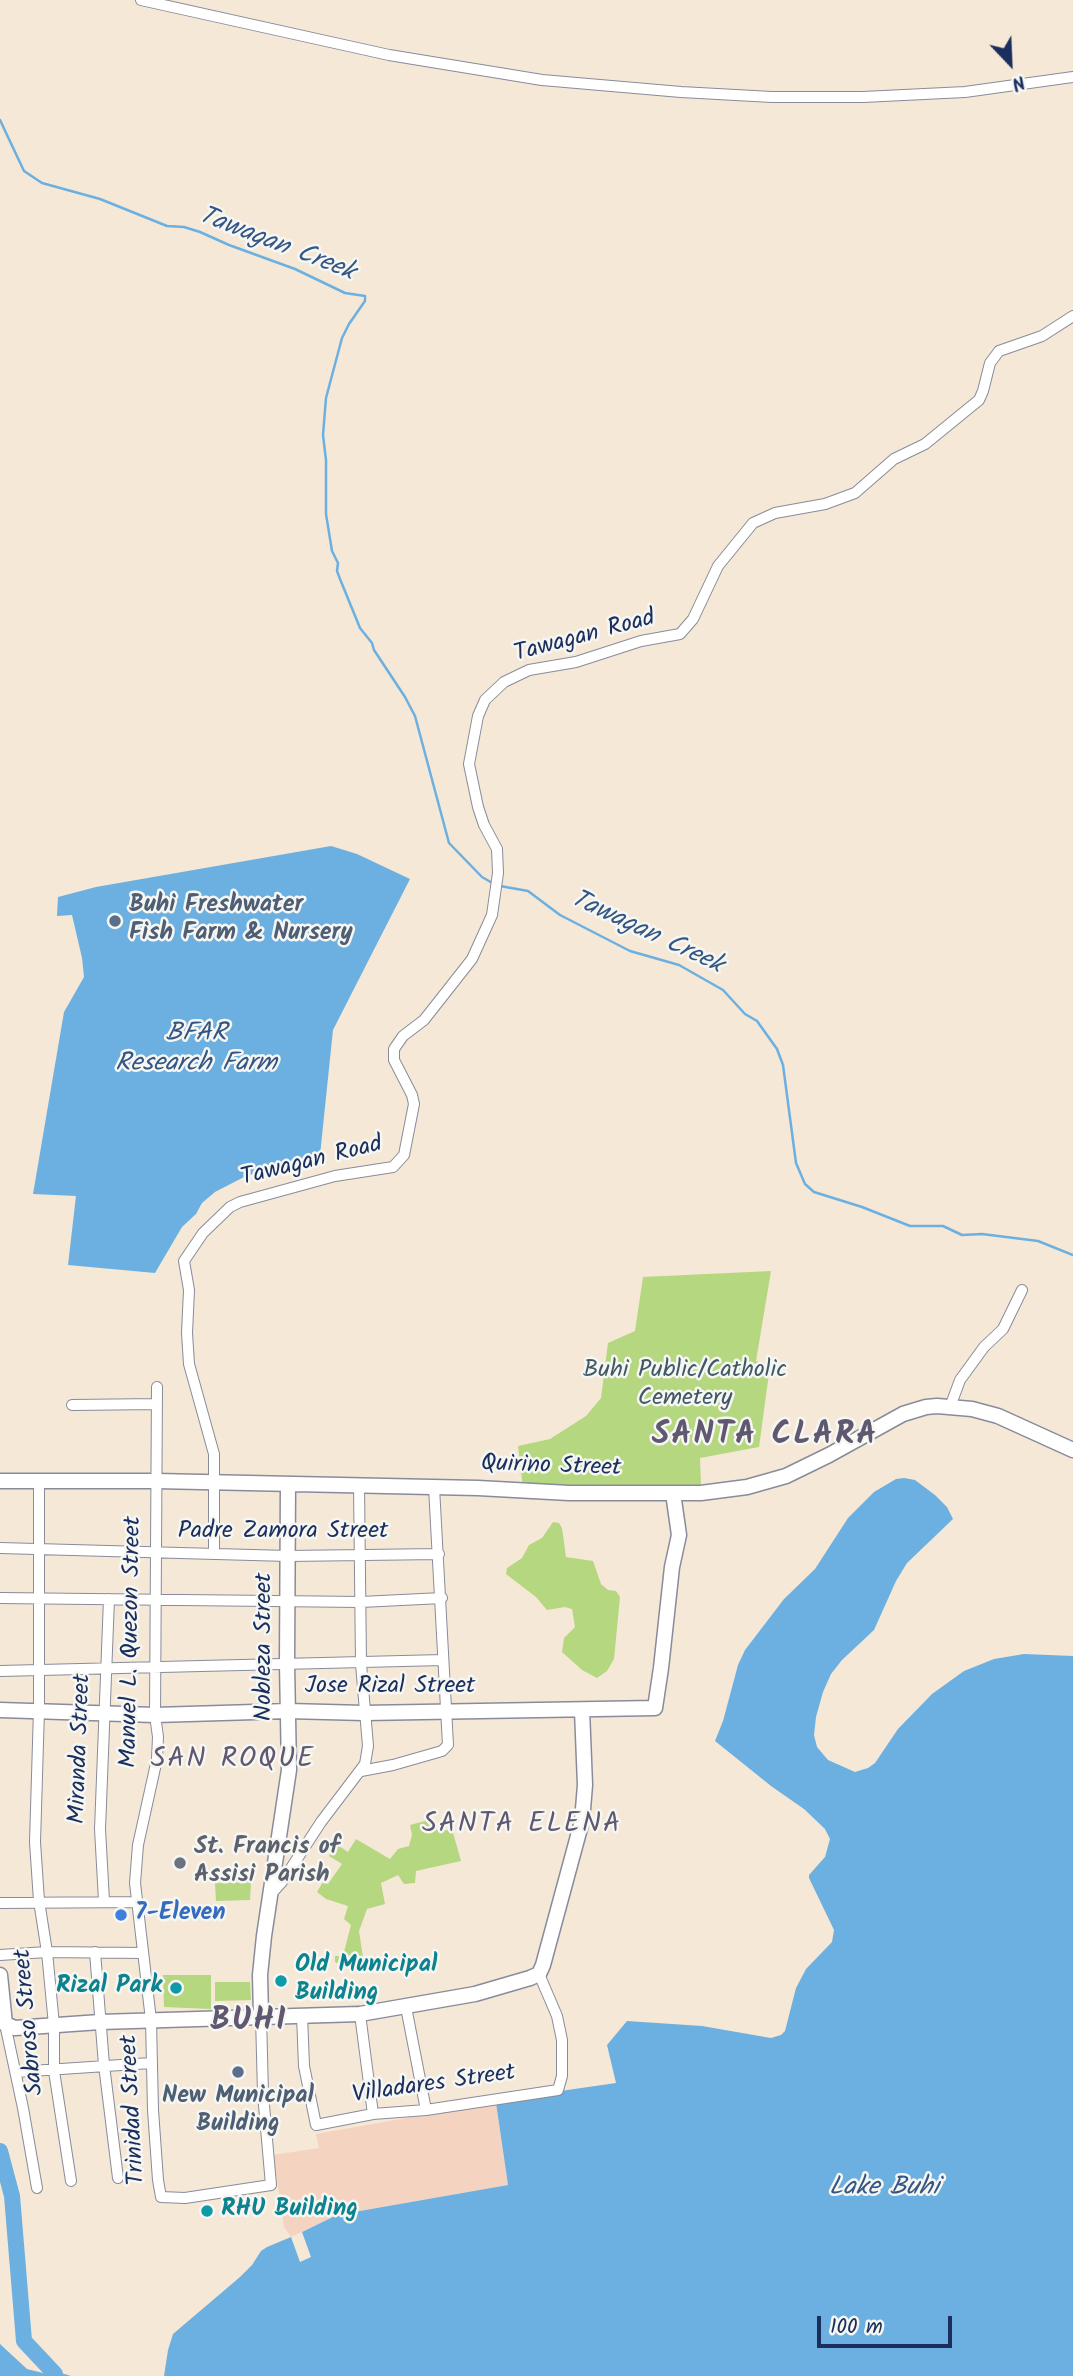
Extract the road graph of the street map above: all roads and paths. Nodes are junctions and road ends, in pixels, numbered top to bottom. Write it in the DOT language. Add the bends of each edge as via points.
graph roads {
  1 [pos="141,0"];
  2 [pos="1073,77"];
  3 [pos="1073,316"];
  4 [pos="1022,1290"];
  5 [pos="157,1387"];
  6 [pos="157,1404"];
  7 [pos="72,1405"];
  8 [pos="950,1407"];
  9 [pos="1073,1450"];
  10 [pos="0,1481"];
  11 [pos="156,1481"];
  12 [pos="40,1482"];
  13 [pos="215,1483"];
  14 [pos="288,1484"];
  15 [pos="359,1485"];
  16 [pos="434,1487"];
  17 [pos="673,1493"];
  18 [pos="0,1548"];
  19 [pos="39,1549"];
  20 [pos="156,1553"];
  21 [pos="214,1554"];
  22 [pos="439,1554"];
  23 [pos="360,1555"];
  24 [pos="288,1556"];
  25 [pos="0,1598"];
  26 [pos="39,1598"];
  27 [pos="442,1598"];
  28 [pos="110,1599"];
  29 [pos="156,1599"];
  30 [pos="287,1602"];
  31 [pos="360,1602"];
  32 [pos="443,1660"];
  33 [pos="287,1664"];
  34 [pos="361,1664"];
  35 [pos="156,1667"];
  36 [pos="39,1670"];
  37 [pos="106,1670"];
  38 [pos="0,1671"];
  39 [pos="0,1710"];
  40 [pos="39,1710"];
  41 [pos="446,1710"];
  42 [pos="582,1710"];
  43 [pos="288,1711"];
  44 [pos="363,1713"];
  45 [pos="104,1714"];
  46 [pos="155,1715"];
  47 [pos="361,1771"];
  48 [pos="272,1894"];
  49 [pos="39,1901"];
  50 [pos="104,1901"];
  51 [pos="136,1902"];
  52 [pos="0,1903"];
  53 [pos="47,1952"];
  54 [pos="95,1952"];
  55 [pos="142,1953"];
  56 [pos="0,1955"];
  57 [pos="539,1974"];
  58 [pos="0,1975"];
  59 [pos="406,2007"];
  60 [pos="360,2014"];
  61 [pos="303,2015"];
  62 [pos="261,2016"];
  63 [pos="151,2020"];
  64 [pos="100,2022"];
  65 [pos="5,2024"];
  66 [pos="54,2025"];
  67 [pos="151,2063"];
  68 [pos="104,2065"];
  69 [pos="54,2071"];
  70 [pos="16,2073"];
  71 [pos="426,2109"];
  72 [pos="373,2114"];
  73 [pos="118,2178"];
  74 [pos="71,2181"];
  75 [pos="37,2188"];
  76 [pos="161,2197"];
  1 -- 2 [label="street" via="389,55 542,80 681,92 863,97 965,92"];
  3 -- 13 [label="street, Tawagan Road" via="1042,336 999,351 990,363 979,400 925,444 894,459 855,494 775,513 753,523 718,566 684,632 576,662 528,670 488,696 478,716 469,764 478,807 496,849 492,915 475,955 424,1020 394,1049 414,1104 404,1155 393,1167 335,1176 240,1202 210,1226 187,1253 183,1266 189,1290 189,1364 214,1454"];
  4 -- 8 [label="street" via="1003,1329 960,1380"];
  5 -- 6 [label="street, Manuel L. Quezon Street"];
  6 -- 7 [label="street"];
  6 -- 11 [label="street, Manuel L. Quezon Street"];
  8 -- 9 [label="street, Quirino Street" via="998,1416"];
  8 -- 17 [label="street, Quirino Street" via="926,1407 903,1414 775,1480 728,1490"];
  10 -- 12 [label="street, Quirino Street"];
  11 -- 12 [label="street, Quirino Street"];
  11 -- 13 [label="street, Quirino Street"];
  11 -- 20 [label="street, Manuel L. Quezon Street"];
  12 -- 19 [label="street, Sabroso Street"];
  13 -- 14 [label="street, Quirino Street"];
  13 -- 21 [label="street, Tawagan Road"];
  14 -- 15 [label="street, Quirino Street"];
  14 -- 24 [label="street, Nobleza Street"];
  15 -- 16 [label="street, Quirino Street"];
  15 -- 23 [label="street"];
  16 -- 17 [label="street, Quirino Street"];
  16 -- 22 [label="street"];
  17 -- 42 [label="street, Jose Rizal Street" via="679,1535 654,1708"];
  18 -- 19 [label="street, Padre Zamora Street"];
  19 -- 20 [label="street, Padre Zamora Street"];
  19 -- 26 [label="street, Sabroso Street"];
  20 -- 21 [label="street, Padre Zamora Street"];
  20 -- 29 [label="street, Manuel L. Quezon Street"];
  21 -- 24 [label="street, Padre Zamora Street"];
  22 -- 23 [label="street, Padre Zamora Street"];
  22 -- 27 [label="street"];
  23 -- 24 [label="street, Padre Zamora Street"];
  23 -- 31 [label="street"];
  24 -- 30 [label="street, Nobleza Street"];
  25 -- 26 [label="street"];
  26 -- 28 [label="street"];
  26 -- 36 [label="street, Sabroso Street"];
  27 -- 31 [label="street"];
  27 -- 32 [label="street"];
  28 -- 29 [label="street"];
  28 -- 37 [label="street, Miranda Street"];
  29 -- 30 [label="street"];
  29 -- 35 [label="street, Manuel L. Quezon Street"];
  30 -- 31 [label="street"];
  30 -- 33 [label="street, Nobleza Street"];
  31 -- 34 [label="street"];
  32 -- 34 [label="street"];
  32 -- 41 [label="street"];
  33 -- 34 [label="street"];
  33 -- 35 [label="street"];
  33 -- 43 [label="street, Nobleza Street"];
  34 -- 44 [label="street"];
  35 -- 37 [label="street"];
  35 -- 46 [label="street, Manuel L. Quezon Street"];
  36 -- 37 [label="street"];
  36 -- 38 [label="street"];
  36 -- 40 [label="street, Sabroso Street"];
  37 -- 45 [label="street, Miranda Street"];
  39 -- 40 [label="street, Jose Rizal Street"];
  40 -- 45 [label="street, Jose Rizal Street"];
  40 -- 49 [label="street, Sabroso Street" via="35,1842"];
  41 -- 42 [label="street, Jose Rizal Street"];
  41 -- 44 [label="street, Jose Rizal Street"];
  41 -- 47 [label="street" via="448,1741 442,1751"];
  42 -- 57 [label="street" via="583,1821"];
  43 -- 44 [label="street, Jose Rizal Street"];
  43 -- 46 [label="street, Jose Rizal Street"];
  43 -- 48 [label="street, Nobleza Street" via="289,1770"];
  44 -- 47 [label="street" via="368,1746"];
  45 -- 46 [label="street, Jose Rizal Street"];
  45 -- 50 [label="street, Miranda Street" via="100,1829"];
  46 -- 51 [label="street, Manuel L. Quezon Street" via="157,1759 138,1845"];
  47 -- 48 [label="street"];
  48 -- 62 [label="street, Nobleza Street" via="261,1959"];
  49 -- 50 [label="street"];
  49 -- 52 [label="street"];
  49 -- 53 [label="street, Sabroso Street"];
  50 -- 51 [label="street"];
  51 -- 55 [label="street, Manuel L. Quezon Street"];
  53 -- 54 [label="street"];
  53 -- 56 [label="street"];
  53 -- 66 [label="street, Sabroso Street"];
  54 -- 55 [label="street"];
  54 -- 64 [label="street"];
  55 -- 63 [label="street, Manuel L. Quezon Street"];
  57 -- 59 [label="street" via="475,1994"];
  57 -- 71 [label="street, Villadares Street" via="562,2040 558,2090"];
  58 -- 65 [label="street"];
  59 -- 60 [label="street"];
  59 -- 71 [label="street"];
  60 -- 61 [label="street"];
  60 -- 72 [label="street"];
  61 -- 62 [label="street"];
  61 -- 72 [label="street, Villadares Street" via="304,2066 316,2125"];
  62 -- 63 [label="street"];
  62 -- 76 [label="street, Nobleza Street" via="271,2185 185,2198"];
  63 -- 64 [label="street"];
  63 -- 67 [label="street, Trinidad Street"];
  64 -- 66 [label="street"];
  64 -- 68 [label="street"];
  65 -- 66 [label="street" via="15,2028"];
  65 -- 70 [label="street"];
  66 -- 69 [label="street, Sabroso Street"];
  67 -- 68 [label="street"];
  67 -- 76 [label="street, Trinidad Street"];
  68 -- 69 [label="street"];
  68 -- 73 [label="street"];
  69 -- 70 [label="street"];
  69 -- 74 [label="street, Sabroso Street"];
  70 -- 75 [label="street"];
  71 -- 72 [label="street, Villadares Street"];
}
